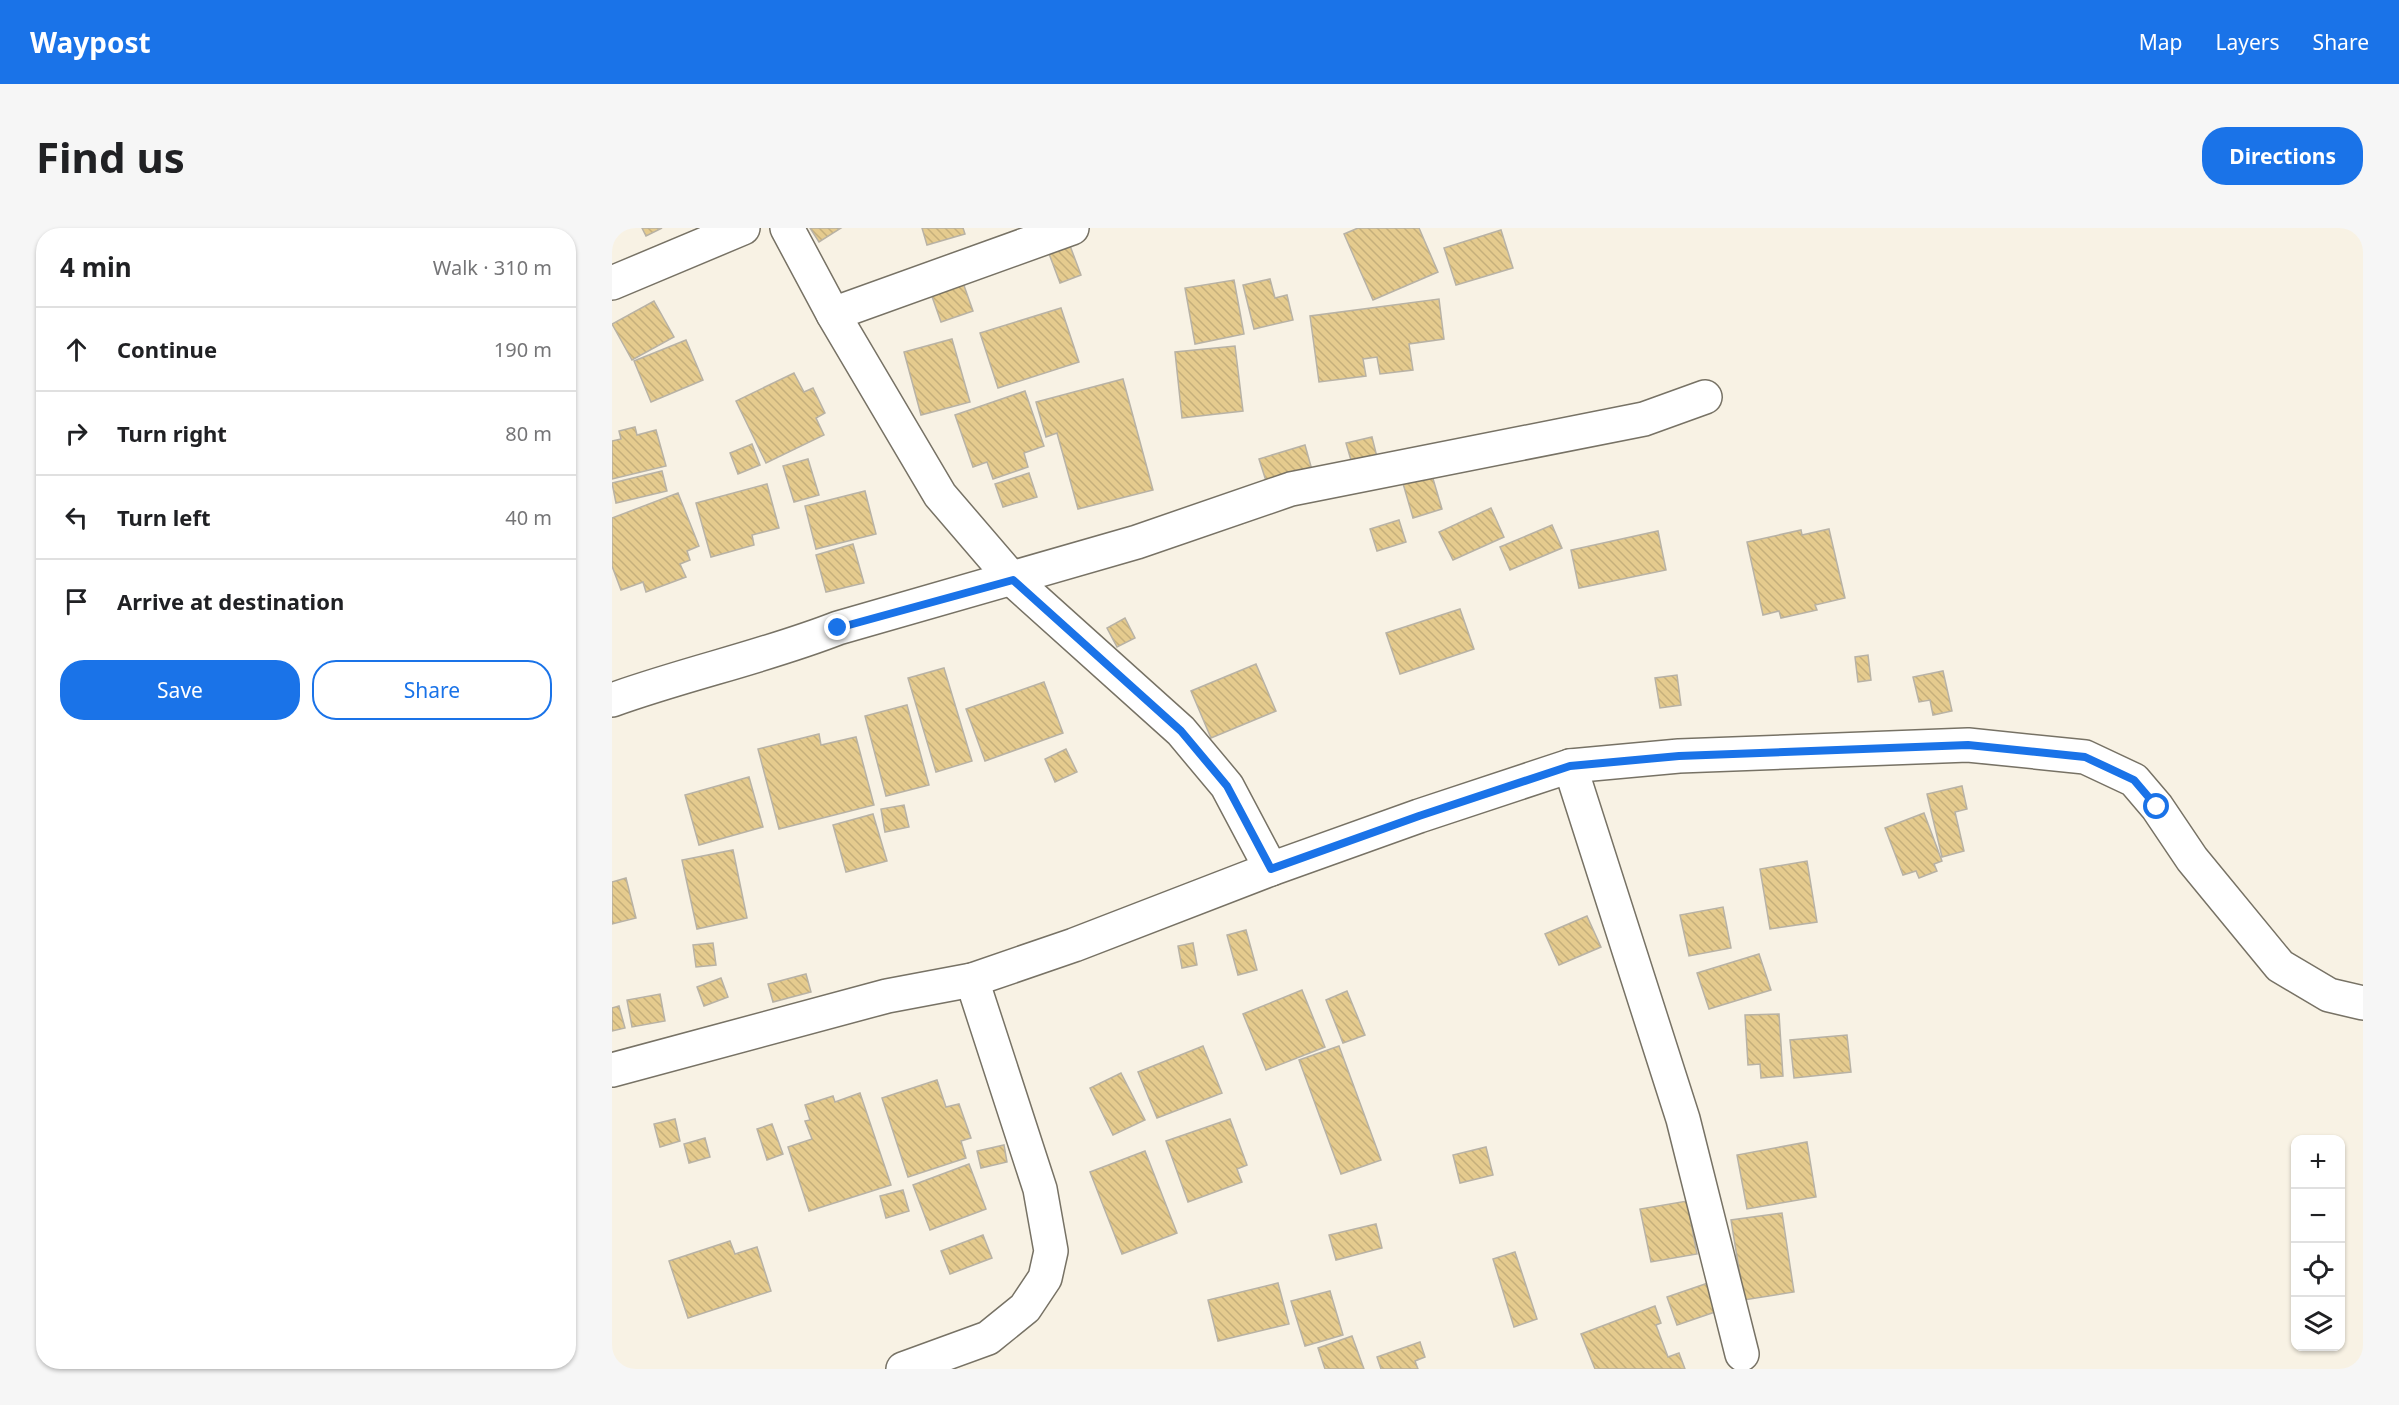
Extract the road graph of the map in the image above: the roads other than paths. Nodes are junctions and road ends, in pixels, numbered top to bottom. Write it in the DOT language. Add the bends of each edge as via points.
graph roads {
  1 [pos="743,228"];
  2 [pos="787,228"];
  3 [pos="1072,228"];
  4 [pos="612,283"];
  5 [pos="833,314"];
  6 [pos="1706,398"];
  7 [pos="1013,580"];
  8 [pos="612,700"];
  9 [pos="1570,766"];
  10 [pos="1271,869"];
  11 [pos="972,980"];
  12 [pos="2363,1003"];
  13 [pos="612,1070"];
  14 [pos="1742,1354"];
  15 [pos="903,1369"];
  1 -- 4 [label="street"];
  2 -- 5 [label="street"];
  3 -- 5 [label="street"];
  5 -- 7 [label="street" via="940,495"];
  6 -- 7 [label="street" via="1644,419 1291,489"];
  7 -- 8 [label="street" via="838,628"];
  7 -- 10 [label="street" via="1181,731 1227,786"];
  9 -- 10 [label="street"];
  9 -- 12 [label="street" via="1679,756 1968,745 2085,757 2134,780 2192,859 2280,966 2329,995"];
  9 -- 14 [label="street" via="1683,1119"];
  10 -- 11 [label="street"];
  11 -- 13 [label="street" via="887,996"];
  11 -- 15 [label="street" via="1040,1189 1051,1251 1045,1278 1025,1308 988,1338"];
}
